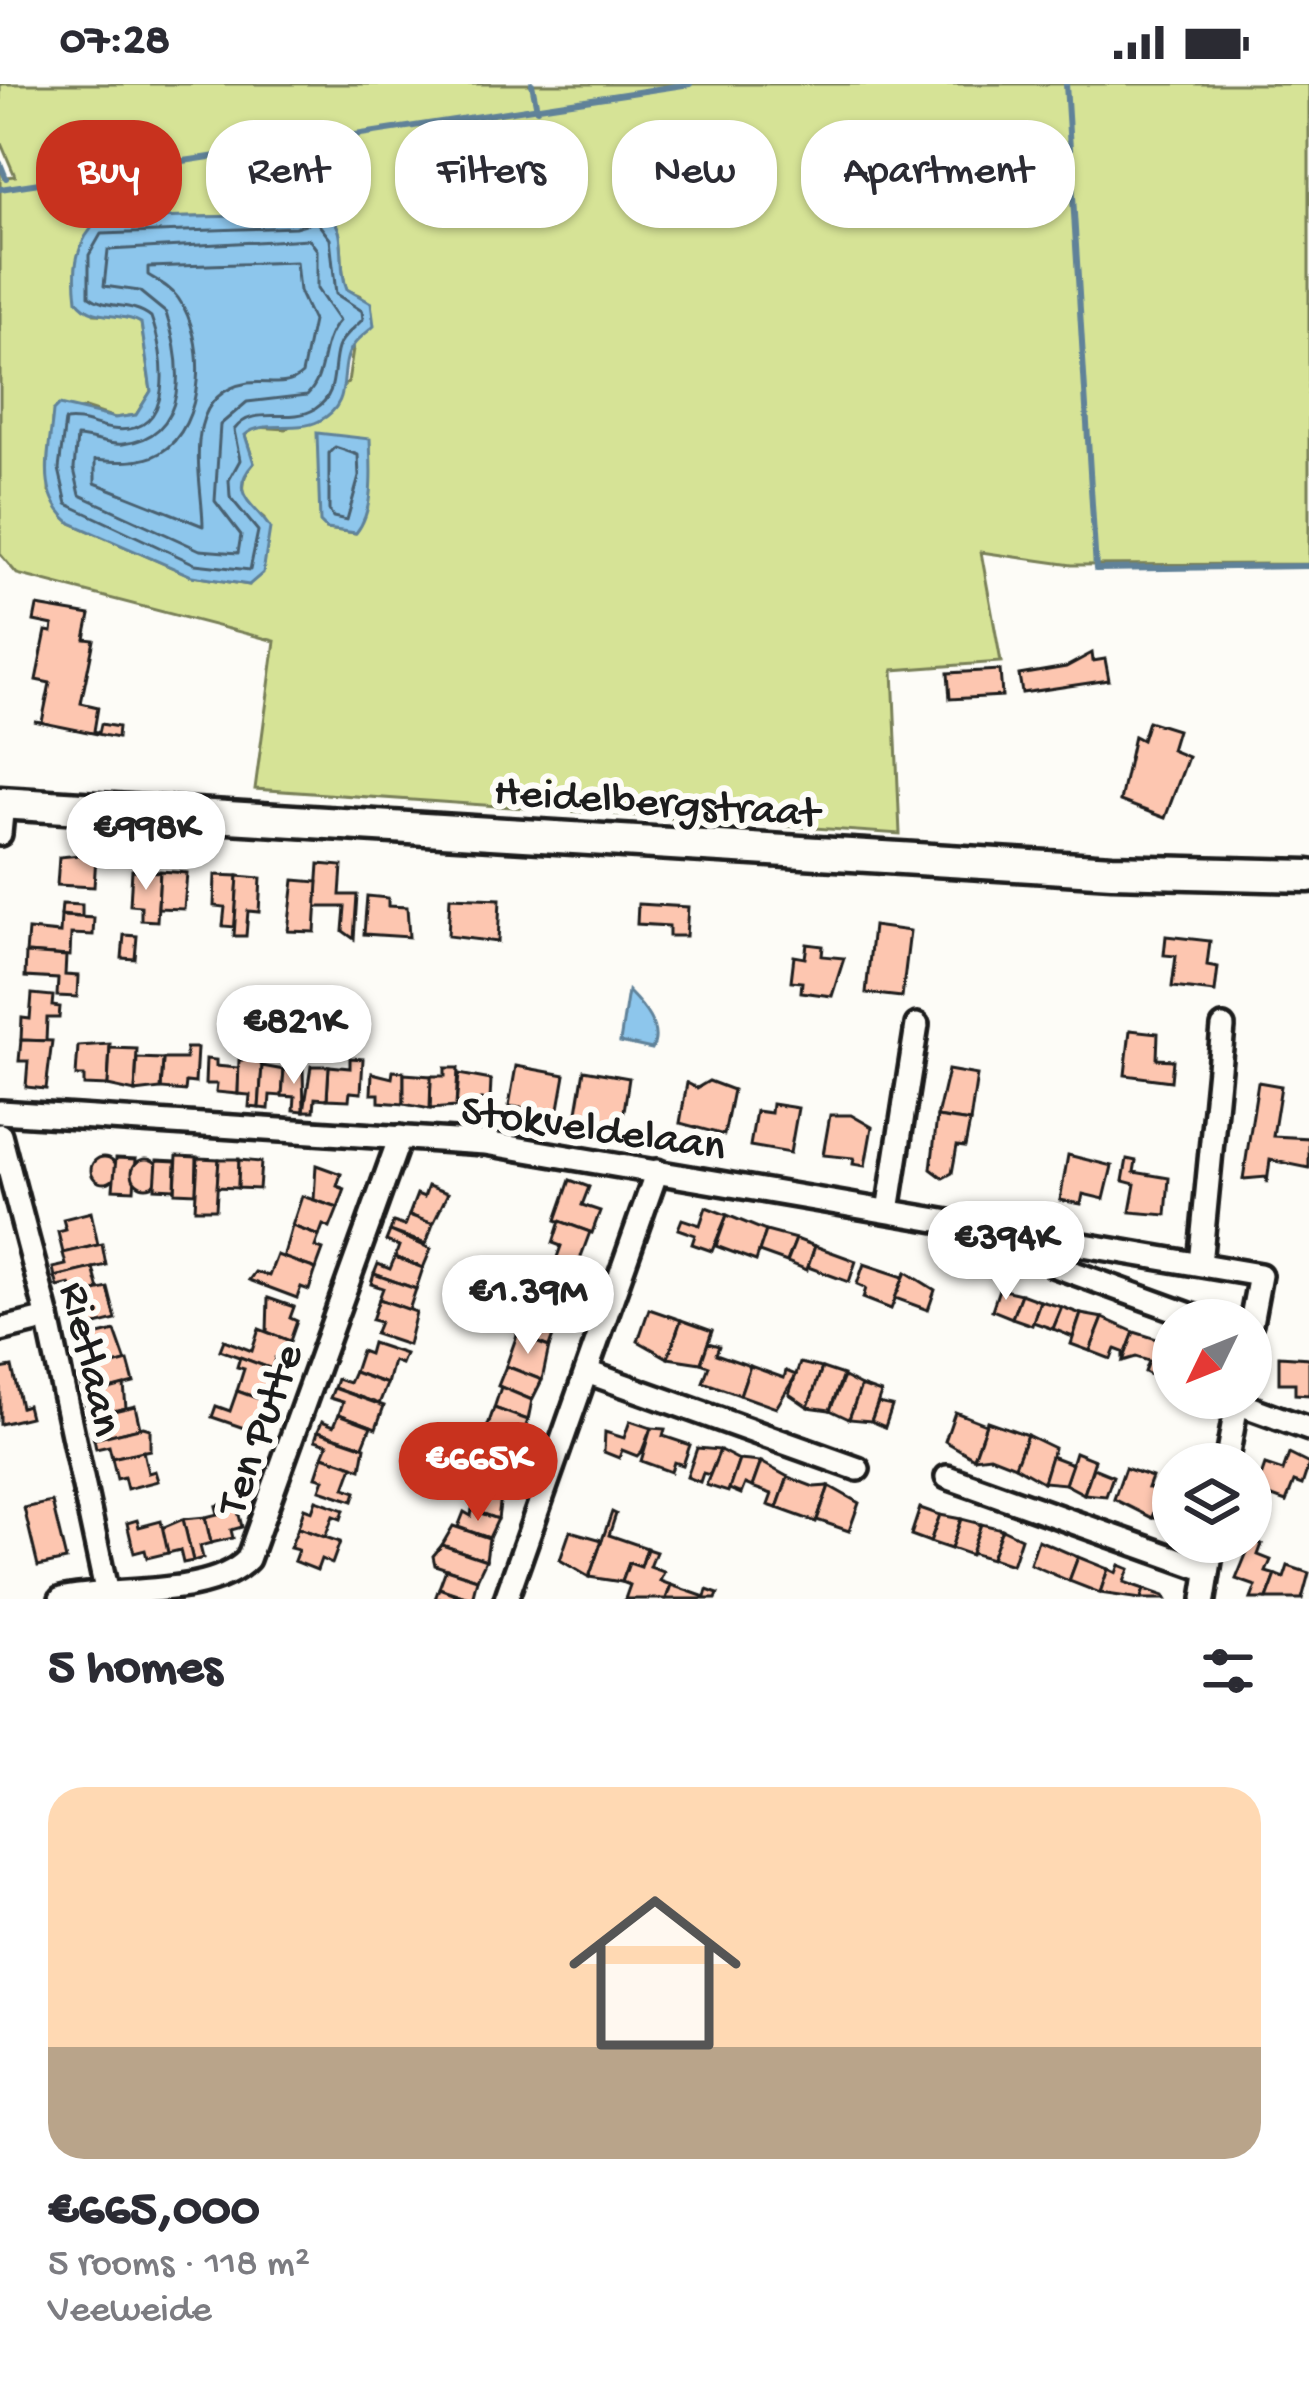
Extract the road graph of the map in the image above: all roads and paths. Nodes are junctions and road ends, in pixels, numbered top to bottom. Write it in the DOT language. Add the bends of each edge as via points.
graph roads {
  1 [pos="1,813"];
  2 [pos="1309,876"];
  3 [pos="917,1025"];
  4 [pos="1223,1027"];
  5 [pos="0,1112"];
  6 [pos="0,1136"];
  7 [pos="400,1137"];
  8 [pos="657,1171"];
  9 [pos="888,1211"];
  10 [pos="1200,1264"];
  11 [pos="1055,1266"];
  12 [pos="1256,1299"];
  13 [pos="1152,1301"];
  14 [pos="48,1318"];
  15 [pos="0,1330"];
  16 [pos="587,1372"];
  17 [pos="1272,1415"];
  18 [pos="1309,1429"];
  19 [pos="858,1468"];
  20 [pos="946,1477"];
  21 [pos="1209,1563"];
  22 [pos="1208,1570"];
  23 [pos="107,1594"];
  24 [pos="515,1597"];
  25 [pos="61,1599"];
  26 [pos="1204,1599"];
  1 -- 2 [label="main road, Heidelbergstraat"];
  3 -- 9 [label="street"];
  4 -- 10 [label="street"];
  5 -- 7 [label="street, Stokveldelaan"];
  6 -- 14 [label="street, Rietlaan"];
  7 -- 8 [label="street, Stokveldelaan"];
  7 -- 23 [label="street, Ten Putte" via="248,1559 226,1575"];
  8 -- 9 [label="street, Stokveldelaan"];
  8 -- 16 [label="street"];
  9 -- 10 [label="street, Stokveldelaan"];
  10 -- 12 [label="street, Stokveldelaan" via="1260,1275"];
  11 -- 13 [label="street"];
  14 -- 15 [label="street"];
  14 -- 23 [label="street, Rietlaan"];
  16 -- 19 [label="street"];
  16 -- 24 [label="street"];
  17 -- 18 [label="street"];
  20 -- 22 [label="street"];
  21 -- 22 [label="street"];
  22 -- 26 [label="street"];
  23 -- 25 [label="street, Ten Putte"];
}
